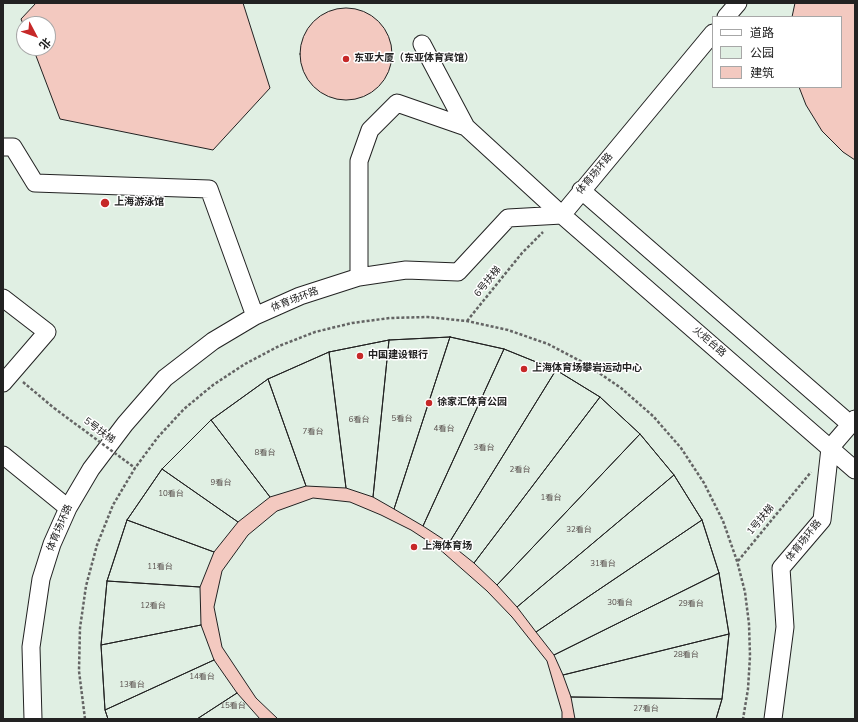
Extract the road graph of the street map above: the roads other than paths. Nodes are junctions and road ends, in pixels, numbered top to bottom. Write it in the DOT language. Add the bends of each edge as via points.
graph roads {
  1 [pos="738,3"];
  2 [pos="727,16"];
  3 [pos="712,34"];
  4 [pos="422,44"];
  5 [pos="466,127"];
  6 [pos="3,147"];
  7 [pos="581,190"];
  8 [pos="562,214"];
  9 [pos="359,277"];
  10 [pos="3,298"];
  11 [pos="255,316"];
  12 [pos="7,378"];
  13 [pos="852,421"];
  14 [pos="830,448"];
  15 [pos="3,455"];
  16 [pos="855,470"];
  17 [pos="68,508"];
  18 [pos="33,719"];
  19 [pos="773,719"];
  1 -- 2 [label="lane"];
  3 -- 7 [label="lane, 体育场环路"];
  4 -- 5 [label="lane"];
  5 -- 8 [label="lane, 火炬台路"];
  5 -- 9 [label="lane" via="397,103 370,130 359,161"];
  6 -- 11 [label="lane" via="13,147 35,183 209,189"];
  7 -- 8 [label="lane, 体育场环路"];
  7 -- 13 [label="lane"];
  8 -- 9 [label="lane, 体育场环路" via="508,218 458,272 406,270"];
  8 -- 14 [label="lane, 火炬台路"];
  9 -- 11 [label="lane, 体育场环路" via="300,296"];
  10 -- 12 [label="lane" via="47,332"];
  11 -- 17 [label="lane, 体育场环路" via="213,341 166,378 125,424 91,469"];
  13 -- 14 [label="lane"];
  14 -- 16 [label="lane, 火炬台路"];
  14 -- 19 [label="lane, 体育场环路" via="822,520 781,568 785,627"];
  15 -- 17 [label="lane"];
  17 -- 18 [label="lane, 体育场环路" via="52,544 41,579 31,647"];
}
